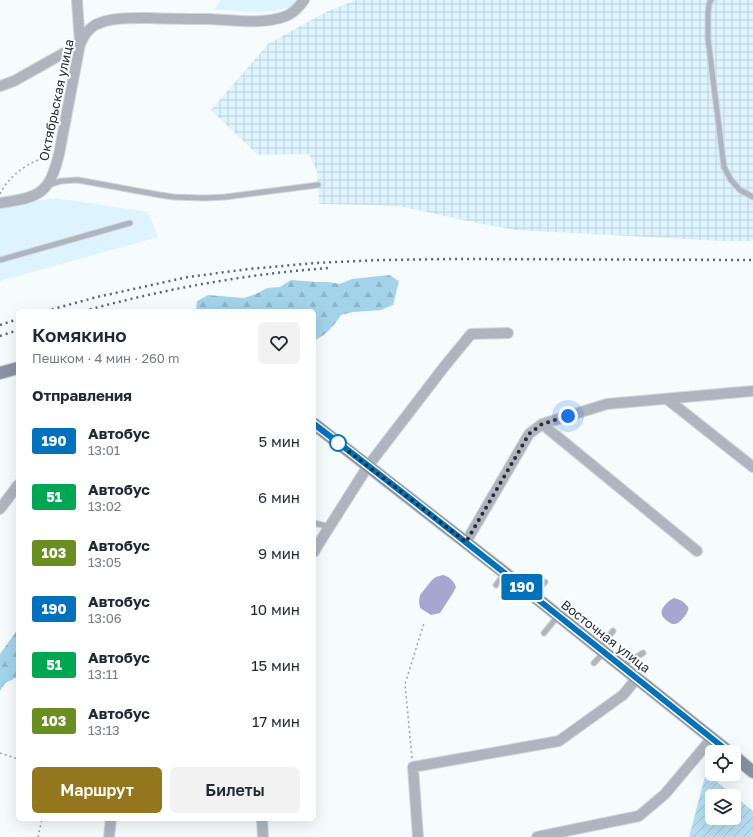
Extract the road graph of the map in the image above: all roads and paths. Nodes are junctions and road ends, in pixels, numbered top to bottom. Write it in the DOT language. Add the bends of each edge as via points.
graph roads {
  1 [pos="77,0"];
  2 [pos="711,0"];
  3 [pos="306,1"];
  4 [pos="80,44"];
  5 [pos="0,86"];
  6 [pos="59,154"];
  7 [pos="47,185"];
  8 [pos="318,185"];
  9 [pos="0,194"];
  10 [pos="753,197"];
  11 [pos="0,203"];
  12 [pos="130,222"];
  13 [pos="0,260"];
  14 [pos="508,333"];
  15 [pos="16,369"];
  16 [pos="0,373"];
  17 [pos="753,391"];
  18 [pos="667,399"];
  19 [pos="542,424"];
  20 [pos="316,426"];
  21 [pos="368,466"];
  22 [pos="753,467"];
  23 [pos="16,488"];
  24 [pos="0,509"];
  25 [pos="316,524"];
  26 [pos="330,527"];
  27 [pos="466,542"];
  28 [pos="316,548"];
  29 [pos="697,552"];
  30 [pos="504,573"];
  31 [pos="545,582"];
  32 [pos="496,585"];
  33 [pos="533,596"];
  34 [pos="558,616"];
  35 [pos="424,623"];
  36 [pos="613,631"];
  37 [pos="544,633"];
  38 [pos="602,650"];
  39 [pos="643,653"];
  40 [pos="594,663"];
  41 [pos="622,666"];
  42 [pos="637,678"];
  43 [pos="712,738"];
  44 [pos="720,745"];
  45 [pos="0,753"];
  46 [pos="16,758"];
  47 [pos="741,762"];
  48 [pos="413,767"];
  49 [pos="753,772"];
  50 [pos="42,821"];
  51 [pos="111,821"];
  52 [pos="262,821"];
  53 [pos="38,837"];
  54 [pos="109,837"];
  55 [pos="263,837"];
  56 [pos="418,837"];
  57 [pos="537,837"];
  1 -- 4 [label="street"];
  2 -- 10 [label="lane" via="708,39 724,167 740,190"];
  3 -- 4 [label="street, Октябрьская улица" via="295,11 272,20 130,18 103,22 88,30"];
  4 -- 5 [label="street" via="14,81"];
  4 -- 6 [label="street, Октябрьская улица"];
  6 -- 7 [label="street, Октябрьская улица" via="55,170"];
  6 -- 9 [label="path" via="27,164 4,186"];
  7 -- 8 [label="lane" via="78,180 174,197 204,198"];
  7 -- 11 [label="street" via="38,194 28,198"];
  12 -- 13 [label="lane"];
  14 -- 21 [label="street" via="471,334"];
  15 -- 16 [label="main road"];
  17 -- 18 [label="street"];
  18 -- 19 [label="street" via="607,404"];
  18 -- 22 [label="street"];
  19 -- 27 [label="street" via="529,434"];
  19 -- 29 [label="street"];
  20 -- 21 [label="main road, Восточная улица"];
  21 -- 26 [label="street"];
  21 -- 27 [label="main road, Восточная улица"];
  23 -- 24 [label="street"];
  25 -- 26 [label="lane"];
  26 -- 28 [label="street"];
  27 -- 30 [label="main road, Восточная улица"];
  30 -- 32 [label="lane"];
  30 -- 33 [label="main road, Восточная улица"];
  31 -- 33 [label="lane"];
  33 -- 34 [label="main road, Восточная улица"];
  34 -- 37 [label="lane"];
  34 -- 38 [label="main road, Восточная улица"];
  35 -- 48 [label="path" via="405,684"];
  36 -- 38 [label="lane"];
  38 -- 40 [label="lane"];
  38 -- 41 [label="main road, Восточная улица"];
  39 -- 41 [label="lane"];
  41 -- 42 [label="main road, Восточная улица"];
  42 -- 43 [label="main road, Восточная улица"];
  42 -- 48 [label="street" via="623,695 559,741"];
  43 -- 44 [label="main road, Восточная улица"];
  43 -- 57 [label="street" via="665,794 638,816"];
  45 -- 46 [label="path"];
  47 -- 49 [label="main road"];
  48 -- 56 [label="street"];
  50 -- 53 [label="path"];
  51 -- 54 [label="street"];
  52 -- 55 [label="street"];
}
